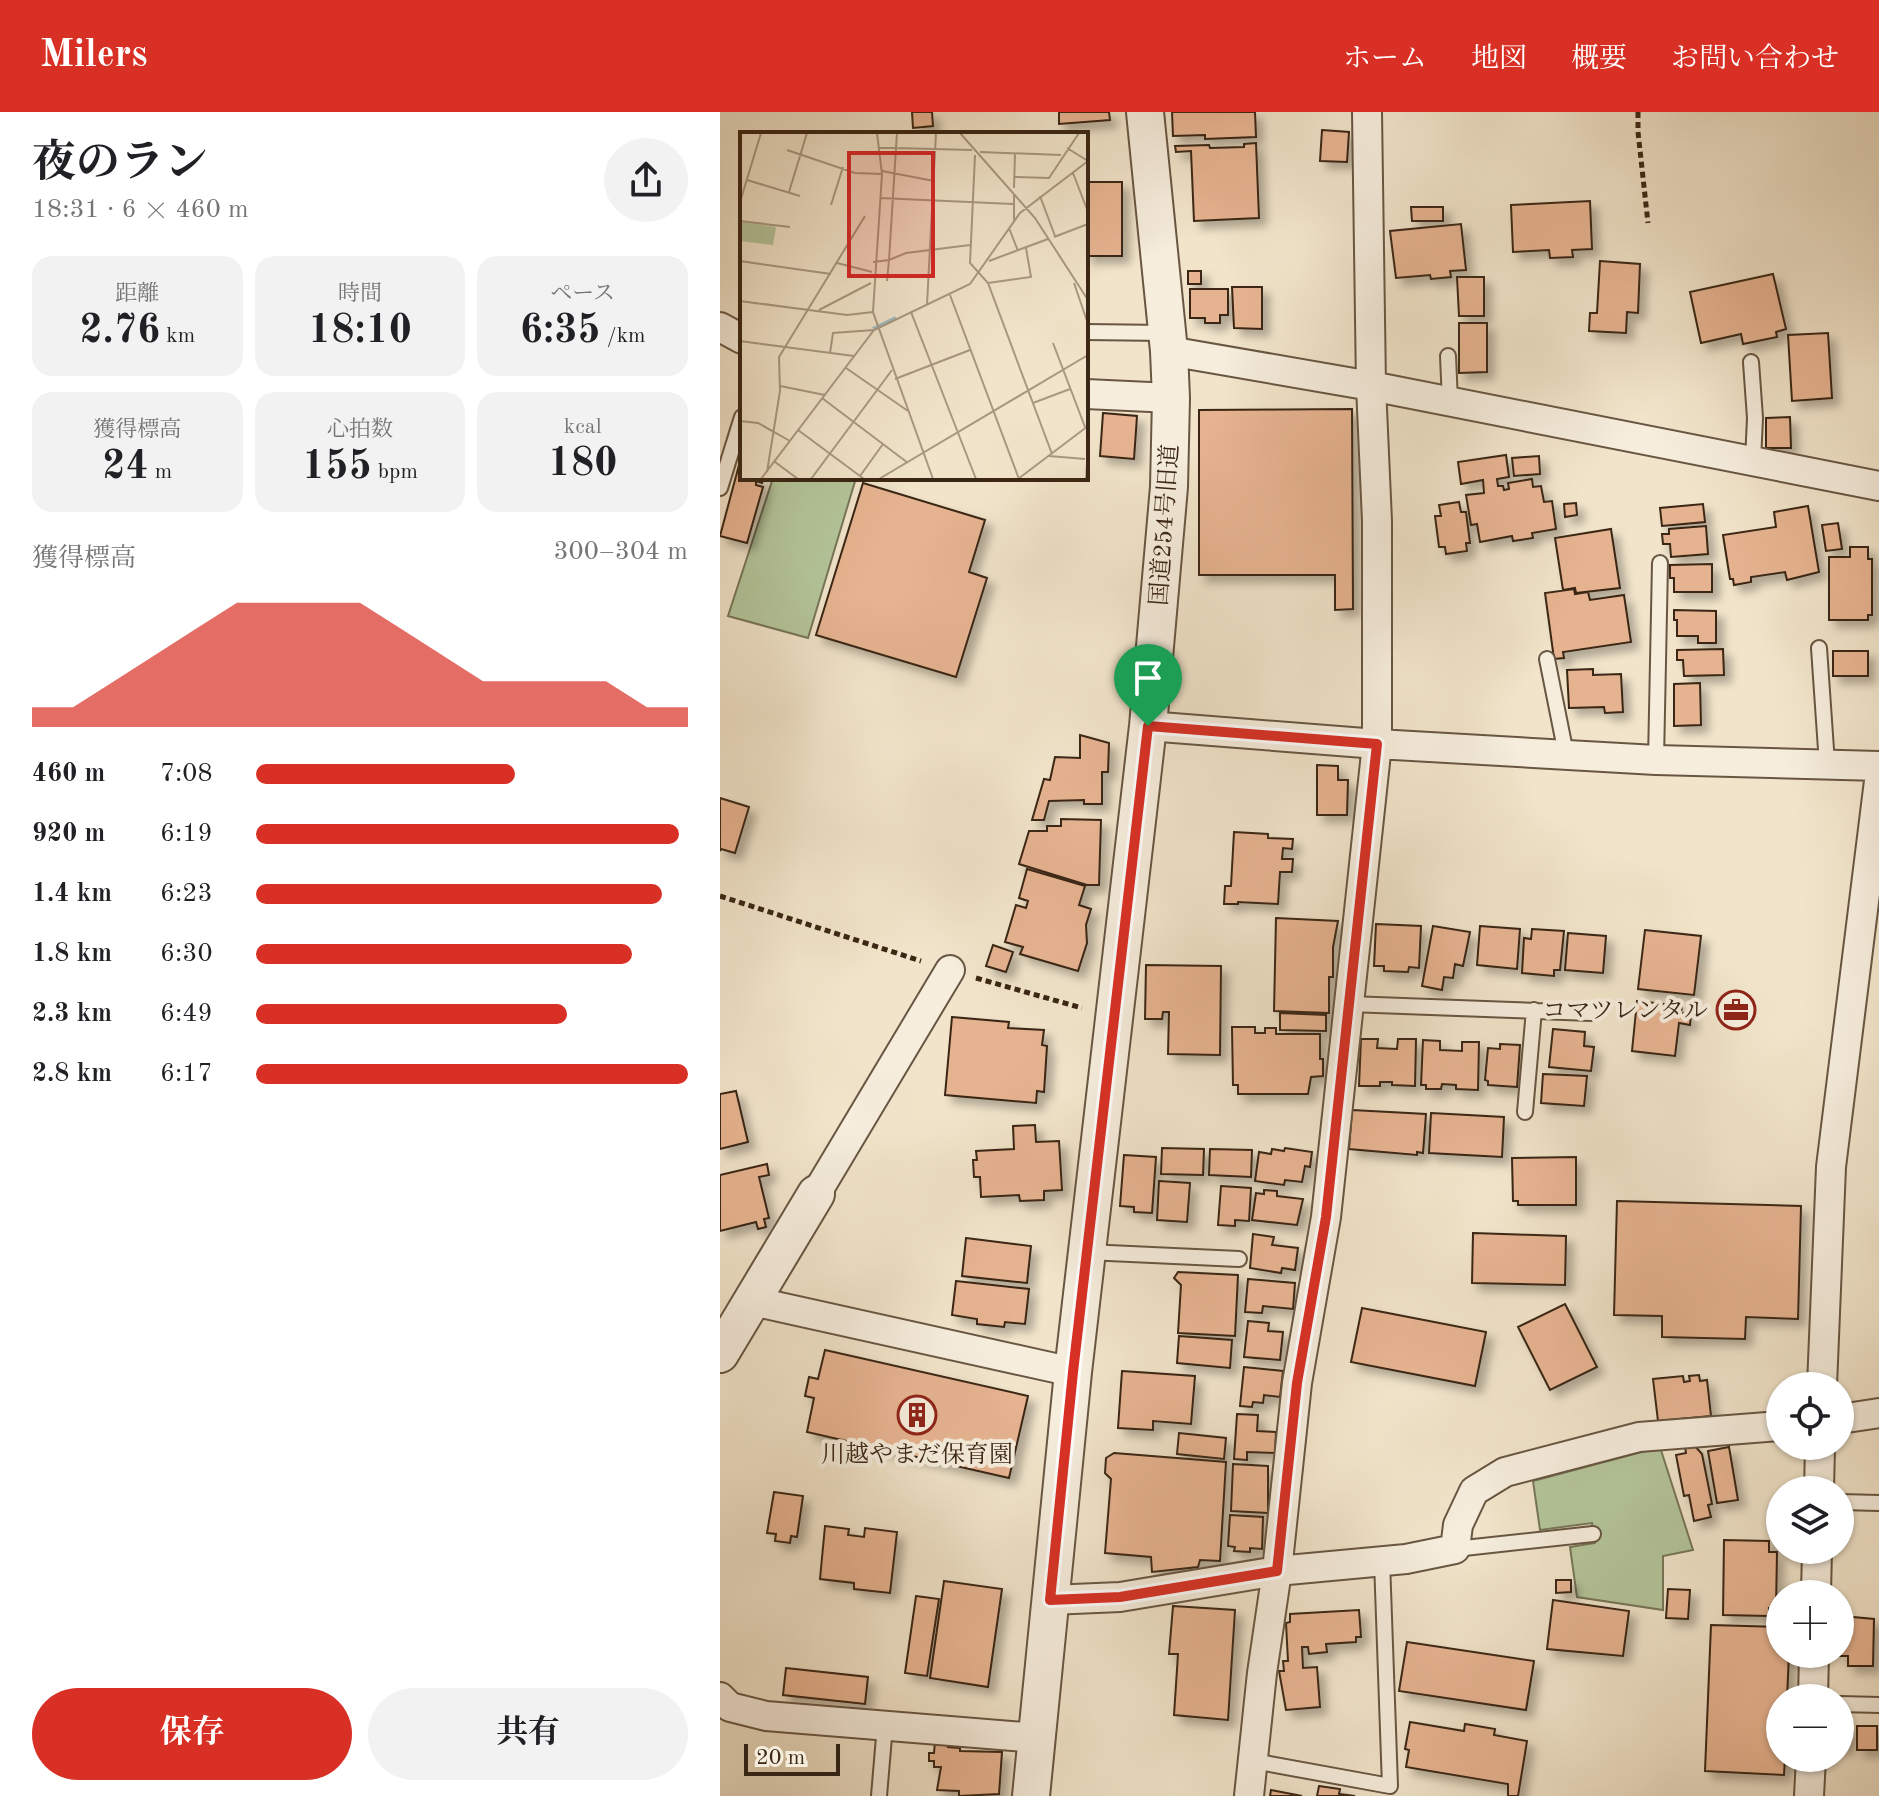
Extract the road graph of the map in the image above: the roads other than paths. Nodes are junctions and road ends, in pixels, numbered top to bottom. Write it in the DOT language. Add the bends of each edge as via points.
graph roads {
  1 [pos="1145,112"];
  2 [pos="1367,112"];
  3 [pos="720,327"];
  4 [pos="1088,332"];
  5 [pos="740,338"];
  6 [pos="1168,342"];
  7 [pos="1448,356"];
  8 [pos="1751,362"];
  9 [pos="1371,386"];
  10 [pos="1088,394"];
  11 [pos="1171,398"];
  12 [pos="1450,402"];
  13 [pos="740,423"];
  14 [pos="1753,461"];
  15 [pos="1879,486"];
  16 [pos="720,488"];
  17 [pos="1660,563"];
  18 [pos="1819,648"];
  19 [pos="1547,659"];
  20 [pos="1148,726"];
  21 [pos="1377,744"];
  22 [pos="1566,754"];
  23 [pos="1656,760"];
  24 [pos="1827,764"];
  25 [pos="1879,766"];
  26 [pos="1879,781"];
  27 [pos="950,970"];
  28 [pos="1349,1004"];
  29 [pos="1534,1010"];
  30 [pos="1591,1013"];
  31 [pos="1525,1112"];
  32 [pos="816,1194"];
  33 [pos="1087,1251"];
  34 [pos="1239,1259"];
  35 [pos="752,1301"];
  36 [pos="720,1354"];
  37 [pos="1073,1372"];
  38 [pos="1823,1372"];
  39 [pos="1879,1413"];
  40 [pos="1854,1417"];
  41 [pos="1766,1427"];
  42 [pos="1854,1502"];
  43 [pos="1879,1503"];
  44 [pos="1593,1534"];
  45 [pos="1455,1549"];
  46 [pos="1382,1561"];
  47 [pos="1277,1571"];
  48 [pos="1050,1600"];
  49 [pos="720,1697"];
  50 [pos="1854,1704"];
  51 [pos="1879,1705"];
  52 [pos="885,1725"];
  53 [pos="1037,1738"];
  54 [pos="1253,1761"];
  55 [pos="1810,1772"];
  56 [pos="879,1796"];
  57 [pos="1031,1796"];
  58 [pos="1249,1796"];
  59 [pos="1809,1796"];
  1 -- 6 [label="street, 国道254号旧道"];
  2 -- 9 [label="street"];
  3 -- 5 [label="street"];
  4 -- 6 [label="lane"];
  6 -- 9 [label="street"];
  6 -- 11 [label="street, 国道254号旧道"];
  7 -- 12 [label="lane"];
  8 -- 14 [label="lane"];
  9 -- 12 [label="street"];
  9 -- 21 [label="street"];
  10 -- 11 [label="street"];
  11 -- 20 [label="street, 国道254号旧道" via="1169,487"];
  12 -- 14 [label="street"];
  13 -- 16 [label="lane"];
  14 -- 15 [label="street"];
  17 -- 23 [label="lane"];
  18 -- 24 [label="lane"];
  19 -- 22 [label="lane"];
  20 -- 21 [label="street"];
  20 -- 33 [label="street, 国道254号旧道"];
  21 -- 22 [label="street"];
  21 -- 28 [label="street"];
  22 -- 23 [label="street"];
  23 -- 24 [label="street"];
  24 -- 25 [label="street"];
  26 -- 38 [label="street" via="1831,1167"];
  27 -- 32 [label="street"];
  28 -- 29 [label="lane"];
  28 -- 47 [label="street" via="1326,1217 1297,1383"];
  29 -- 30 [label="lane"];
  29 -- 31 [label="lane"];
  32 -- 35 [label="street"];
  33 -- 34 [label="lane"];
  33 -- 37 [label="street, 国道254号旧道"];
  35 -- 36 [label="street"];
  35 -- 37 [label="street"];
  37 -- 48 [label="street, 国道254号旧道"];
  39 -- 40 [label="street"];
  41 -- 45 [label="street" via="1639,1437 1505,1472 1474,1491 1458,1525"];
  42 -- 43 [label="lane"];
  44 -- 45 [label="lane"];
  45 -- 46 [label="street"];
  46 -- 47 [label="street"];
  46 -- 54 [label="lane" via="1390,1786"];
  47 -- 48 [label="street" via="1120,1597"];
  47 -- 54 [label="street"];
  48 -- 53 [label="street, 国道254号旧道"];
  49 -- 52 [label="street" via="730,1707 766,1716"];
  50 -- 51 [label="lane"];
  52 -- 53 [label="street"];
  52 -- 56 [label="lane"];
  53 -- 57 [label="street, 国道254号旧道"];
  54 -- 58 [label="street"];
  55 -- 59 [label="street"];
}
